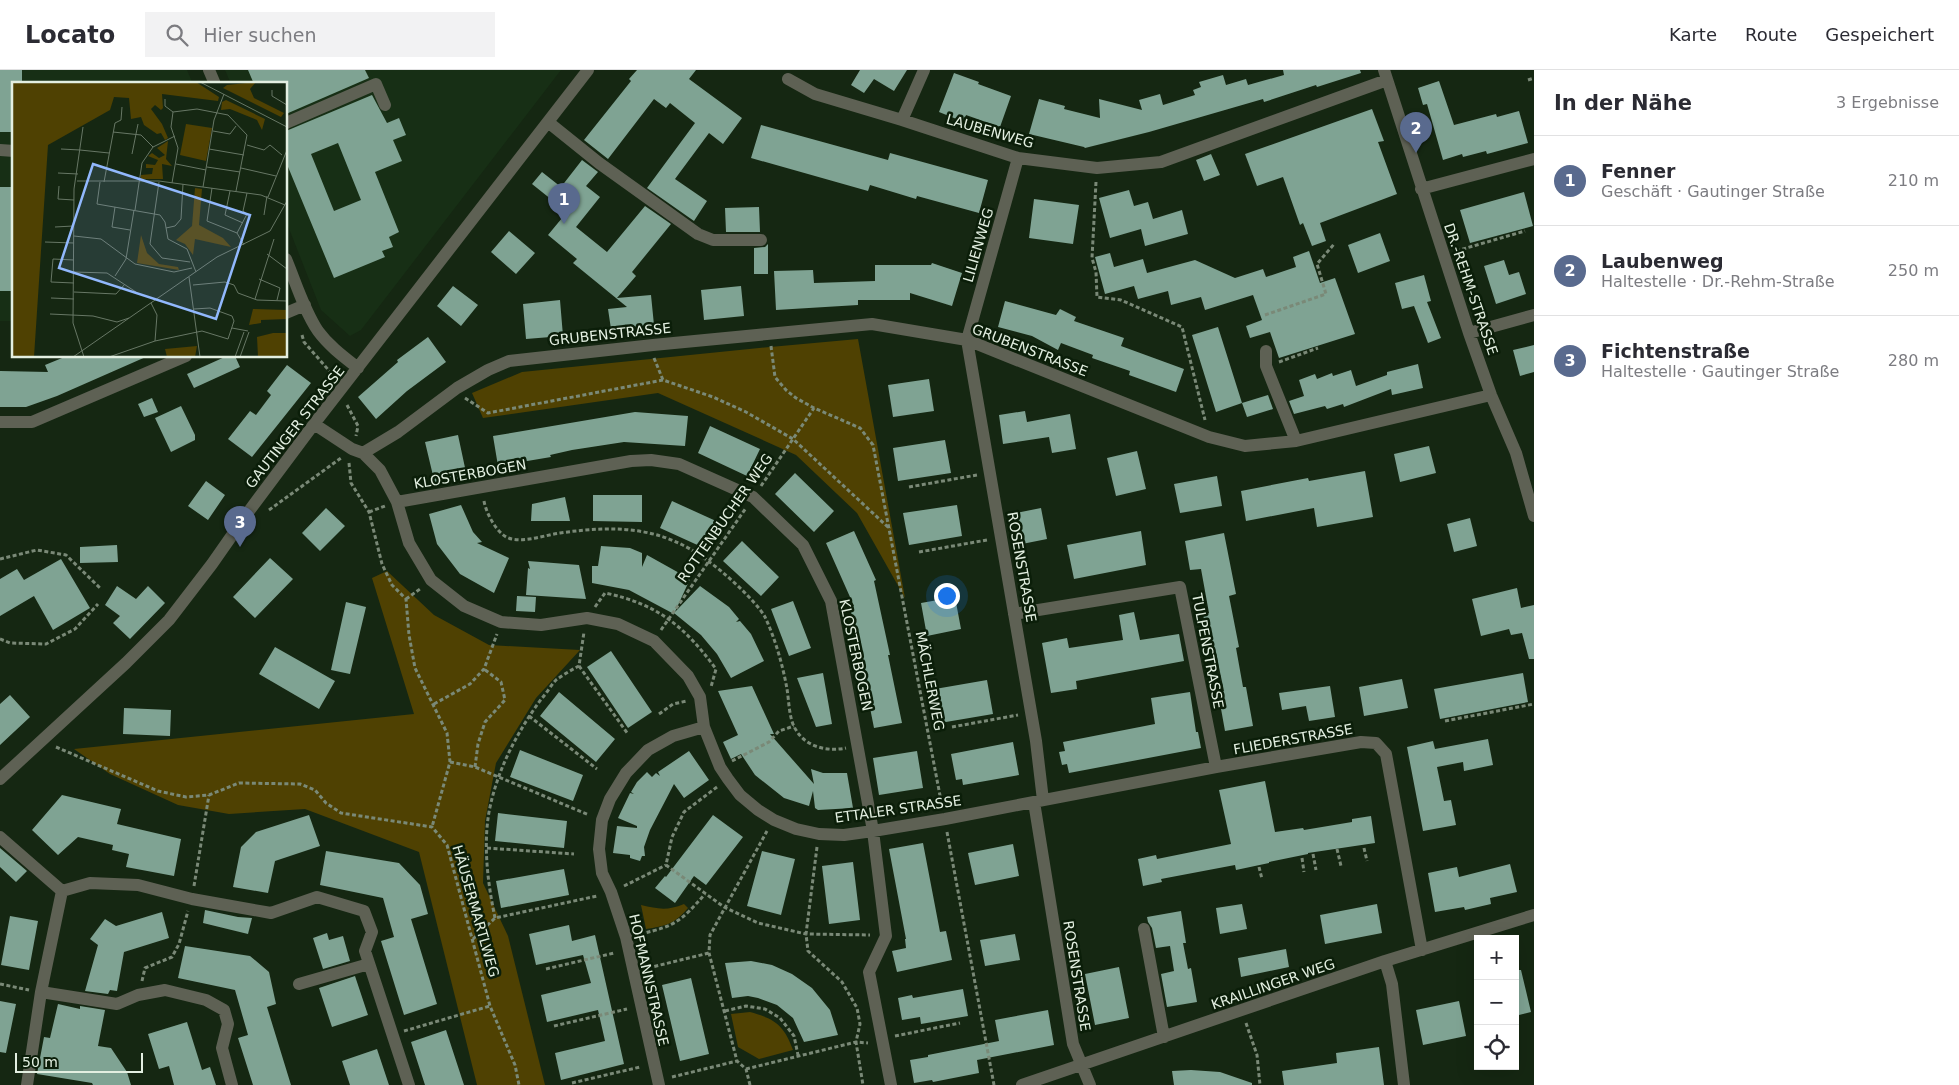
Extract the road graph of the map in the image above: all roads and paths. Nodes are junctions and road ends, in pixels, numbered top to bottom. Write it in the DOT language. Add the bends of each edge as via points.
graph roads {
  1 [pos="209,70"];
  2 [pos="588,70"];
  3 [pos="924,70"];
  4 [pos="1385,75"];
  5 [pos="1534,78"];
  6 [pos="788,79"];
  7 [pos="1528,80"];
  8 [pos="214,82"];
  9 [pos="385,105"];
  10 [pos="902,120"];
  11 [pos="288,122"];
  12 [pos="548,122"];
  13 [pos="1018,158"];
  14 [pos="1534,159"];
  15 [pos="1097,168"];
  16 [pos="1421,189"];
  17 [pos="1525,231"];
  18 [pos="761,240"];
  19 [pos="1335,242"];
  20 [pos="1443,255"];
  21 [pos="288,264"];
  22 [pos="305,306"];
  23 [pos="288,312"];
  24 [pos="1265,315"];
  25 [pos="1534,315"];
  26 [pos="298,327"];
  27 [pos="1469,332"];
  28 [pos="769,333"];
  29 [pos="967,340"];
  30 [pos="653,345"];
  31 [pos="1318,348"];
  32 [pos="1266,351"];
  33 [pos="181,358"];
  34 [pos="1266,366"];
  35 [pos="358,368"];
  36 [pos="663,380"];
  37 [pos="330,381"];
  38 [pos="457,388"];
  39 [pos="1491,395"];
  40 [pos="345,402"];
  41 [pos="814,408"];
  42 [pos="0,422"];
  43 [pos="314,424"];
  44 [pos="1209,438"];
  45 [pos="794,439"];
  46 [pos="1296,442"];
  47 [pos="358,451"];
  48 [pos="990,473"];
  49 [pos="1529,480"];
  50 [pos="482,487"];
  51 [pos="909,488"];
  52 [pos="754,496"];
  53 [pos="397,502"];
  54 [pos="267,512"];
  55 [pos="1534,516"];
  56 [pos="890,529"];
  57 [pos="1001,537"];
  58 [pos="919,552"];
  59 [pos="0,559"];
  60 [pos="709,562"];
  61 [pos="100,588"];
  62 [pos="98,604"];
  63 [pos="1014,614"];
  64 [pos="587,618"];
  65 [pos="668,618"];
  66 [pos="502,622"];
  67 [pos="0,639"];
  68 [pos="654,641"];
  69 [pos="578,666"];
  70 [pos="484,669"];
  71 [pos="700,697"];
  72 [pos="434,704"];
  73 [pos="1534,704"];
  74 [pos="1031,713"];
  75 [pos="659,714"];
  76 [pos="529,716"];
  77 [pos="1445,721"];
  78 [pos="794,726"];
  79 [pos="704,727"];
  80 [pos="952,727"];
  81 [pos="628,734"];
  82 [pos="42,741"];
  83 [pos="858,745"];
  84 [pos="450,762"];
  85 [pos="475,767"];
  86 [pos="720,767"];
  87 [pos="1216,768"];
  88 [pos="596,769"];
  89 [pos="499,777"];
  90 [pos="0,779"];
  91 [pos="728,779"];
  92 [pos="1038,801"];
  93 [pos="945,819"];
  94 [pos="602,820"];
  95 [pos="774,820"];
  96 [pos="432,827"];
  97 [pos="873,831"];
  98 [pos="819,834"];
  99 [pos="0,837"];
  100 [pos="487,848"];
  101 [pos="1364,848"];
  102 [pos="1337,849"];
  103 [pos="574,854"];
  104 [pos="1313,854"];
  105 [pos="1302,858"];
  106 [pos="1367,861"];
  107 [pos="666,865"];
  108 [pos="1340,866"];
  109 [pos="1259,867"];
  110 [pos="1316,870"];
  111 [pos="1304,872"];
  112 [pos="1262,880"];
  113 [pos="62,890"];
  114 [pos="611,892"];
  115 [pos="705,894"];
  116 [pos="724,907"];
  117 [pos="1534,915"];
  118 [pos="495,918"];
  119 [pos="1144,929"];
  120 [pos="639,934"];
  121 [pos="806,934"];
  122 [pos="886,936"];
  123 [pos="473,939"];
  124 [pos="1422,950"];
  125 [pos="614,952"];
  126 [pos="708,953"];
  127 [pos="1385,961"];
  128 [pos="369,964"];
  129 [pos="647,968"];
  130 [pos="546,969"];
  131 [pos="0,984"];
  132 [pos="299,984"];
  133 [pos="41,992"];
  134 [pos="490,1006"];
  135 [pos="627,1009"];
  136 [pos="725,1011"];
  137 [pos="1242,1011"];
  138 [pos="960,1023"];
  139 [pos="554,1026"];
  140 [pos="392,1035"];
  141 [pos="1164,1037"];
  142 [pos="883,1041"];
  143 [pos="856,1042"];
  144 [pos="798,1055"];
  145 [pos="737,1061"];
  146 [pos="1083,1064"];
  147 [pos="640,1068"];
  148 [pos="746,1069"];
  149 [pos="672,1077"];
  150 [pos="572,1083"];
  151 [pos="27,1085"];
  152 [pos="232,1085"];
  153 [pos="409,1085"];
  154 [pos="519,1085"];
  155 [pos="659,1085"];
  156 [pos="750,1085"];
  157 [pos="863,1085"];
  158 [pos="891,1085"];
  159 [pos="994,1085"];
  160 [pos="1022,1085"];
  161 [pos="1090,1085"];
  162 [pos="1260,1085"];
  163 [pos="1404,1085"];
  1 -- 8 [label="street"];
  2 -- 12 [label="street, GAUTINGER STRASSE"];
  3 -- 10 [label="street"];
  4 -- 15 [label="street, LAUBENWEG" via="1161,162"];
  4 -- 16 [label="street, DR.-REHM-STRASSE"];
  5 -- 7 [label="path"];
  6 -- 10 [label="street, LAUBENWEG" via="815,94"];
  9 -- 11 [label="street" via="376,84"];
  10 -- 13 [label="street, LAUBENWEG"];
  12 -- 18 [label="street" via="698,234 713,240"];
  12 -- 35 [label="street, GAUTINGER STRASSE"];
  13 -- 15 [label="street, LAUBENWEG"];
  13 -- 29 [label="street, LILIENWEG"];
  14 -- 16 [label="street"];
  15 -- 44 [label="path" via="1092,258 1097,297 1121,300 1182,327"];
  16 -- 20 [label="street, DR.-REHM-STRASSE"];
  17 -- 20 [label="path"];
  19 -- 24 [label="path" via="1317,264 1326,294"];
  20 -- 27 [label="street, DR.-REHM-STRASSE"];
  21 -- 22 [label="street"];
  22 -- 23 [label="street"];
  22 -- 35 [label="street" via="327,341"];
  25 -- 27 [label="street"];
  26 -- 37 [label="path" via="304,342 332,374"];
  27 -- 39 [label="street, DR.-REHM-STRASSE"];
  28 -- 29 [label="street, GRUBENSTRASSE" via="872,324"];
  28 -- 30 [label="street, GRUBENSTRASSE"];
  28 -- 41 [label="path, MÄCHLERWEG" via="775,377 796,398"];
  29 -- 44 [label="street, GRUBENSTRASSE"];
  29 -- 48 [label="street, ROSENSTRASSE"];
  30 -- 36 [label="path"];
  30 -- 38 [label="street, GRUBENSTRASSE" via="509,362"];
  31 -- 34 [label="path"];
  32 -- 34 [label="street"];
  33 -- 42 [label="street" via="32,422"];
  34 -- 46 [label="street"];
  35 -- 43 [label="street, GAUTINGER STRASSE"];
  36 -- 38 [label="path" via="488,413 464,397"];
  36 -- 45 [label="path" via="713,397"];
  38 -- 47 [label="street, GRUBENSTRASSE" via="398,432"];
  39 -- 46 [label="street, GRUBENSTRASSE"];
  39 -- 49 [label="street, DR.-REHM-STRASSE"];
  40 -- 47 [label="path" via="358,426"];
  41 -- 45 [label="path, ROTTENBUCHER WEG"];
  41 -- 56 [label="path, MÄCHLERWEG" via="860,428 873,446"];
  43 -- 47 [label="street, ETTALER STRASSE"];
  43 -- 82 [label="street, GAUTINGER STRASSE" via="169,620"];
  44 -- 46 [label="street, GRUBENSTRASSE" via="1245,446"];
  45 -- 52 [label="path, ROTTENBUCHER WEG"];
  45 -- 56 [label="path"];
  47 -- 53 [label="street, ETTALER STRASSE" via="380,470"];
  48 -- 51 [label="path"];
  48 -- 57 [label="street, ROSENSTRASSE"];
  49 -- 55 [label="street, DR.-REHM-STRASSE"];
  50 -- 52 [label="street, KLOSTERBOGEN" via="651,460 679,464"];
  50 -- 53 [label="street, KLOSTERBOGEN"];
  50 -- 60 [label="path" via="494,526 510,539 604,528 632,529 686,545"];
  52 -- 60 [label="path, ROTTENBUCHER WEG"];
  52 -- 83 [label="street, KLOSTERBOGEN" via="803,545 831,602"];
  53 -- 66 [label="street, ETTALER STRASSE" via="409,543 431,580 464,606"];
  54 -- 72 [label="path" via="340,458 349,458 351,483 369,512 382,564 392,585 406,599 415,668"];
  56 -- 93 [label="path, MÄCHLERWEG"];
  57 -- 58 [label="path"];
  57 -- 63 [label="street, ROSENSTRASSE"];
  59 -- 61 [label="path" via="37,550 66,554"];
  60 -- 65 [label="path, ROTTENBUCHER WEG"];
  60 -- 78 [label="path" via="764,616 783,667"];
  62 -- 67 [label="path" via="75,629 46,644"];
  63 -- 74 [label="street, ROSENSTRASSE"];
  63 -- 87 [label="street, TULPENSTRASSE" via="1180,587"];
  64 -- 65 [label="path" via="605,593 629,598"];
  64 -- 66 [label="street, ETTALER STRASSE" via="542,625"];
  64 -- 68 [label="street, ETTALER STRASSE" via="618,624"];
  64 -- 69 [label="path"];
  65 -- 68 [label="path, ROTTENBUCHER WEG"];
  65 -- 71 [label="path" via="697,643 716,669 711,687"];
  66 -- 70 [label="path"];
  68 -- 71 [label="street, ETTALER STRASSE" via="688,676"];
  69 -- 76 [label="path" via="555,681"];
  69 -- 81 [label="path"];
  70 -- 72 [label="path" via="470,684"];
  70 -- 85 [label="path" via="501,682 504,700 486,722 478,744"];
  71 -- 75 [label="path" via="673,704"];
  71 -- 79 [label="street, ETTALER STRASSE"];
  72 -- 84 [label="path" via="447,733"];
  73 -- 77 [label="path"];
  74 -- 80 [label="path"];
  74 -- 92 [label="street, ROSENSTRASSE"];
  76 -- 88 [label="path"];
  76 -- 89 [label="path" via="510,747"];
  78 -- 83 [label="path" via="796,732 815,747 835,750"];
  78 -- 86 [label="path" via="779,731 769,742"];
  79 -- 86 [label="street, ETTALER STRASSE"];
  79 -- 94 [label="street, HOFMANNSTRASSE" via="673,736 648,750 622,780"];
  82 -- 90 [label="street, GAUTINGER STRASSE"];
  82 -- 96 [label="path" via="158,791 186,797 209,795 239,783 300,784 314,790 341,813"];
  83 -- 97 [label="street, KLOSTERBOGEN"];
  84 -- 85 [label="path"];
  84 -- 96 [label="path"];
  85 -- 89 [label="path"];
  86 -- 91 [label="street, ETTALER STRASSE"];
  87 -- 92 [label="street, FLIEDERSTRASSE"];
  87 -- 124 [label="street, FLIEDERSTRASSE" via="1361,742 1376,743 1386,754"];
  89 -- 94 [label="path"];
  89 -- 100 [label="path" via="489,812"];
  91 -- 95 [label="street, ETTALER STRASSE" via="740,795"];
  91 -- 107 [label="path" via="684,812 672,837"];
  92 -- 93 [label="street, ETTALER STRASSE"];
  92 -- 146 [label="street, ROSENSTRASSE" via="1073,1044"];
  93 -- 97 [label="street, ETTALER STRASSE"];
  93 -- 159 [label="path, MÄCHLERWEG"];
  94 -- 114 [label="street, HOFMANNSTRASSE" via="599,849 602,873"];
  95 -- 98 [label="street, ETTALER STRASSE"];
  95 -- 116 [label="path"];
  96 -- 123 [label="path, HÄUSERMARTLWEG" via="447,845"];
  97 -- 98 [label="street, ETTALER STRASSE"];
  97 -- 122 [label="street, KLOSTERBOGEN"];
  98 -- 121 [label="path"];
  99 -- 113 [label="street"];
  100 -- 103 [label="path"];
  100 -- 118 [label="path" via="488,884"];
  101 -- 106 [label="path"];
  102 -- 108 [label="path"];
  104 -- 110 [label="path"];
  105 -- 111 [label="path"];
  107 -- 114 [label="path"];
  107 -- 115 [label="path"];
  109 -- 112 [label="path"];
  113 -- 128 [label="street" via="90,883 138,885 192,899 271,913 317,898 364,911 372,932 365,951"];
  113 -- 133 [label="street"];
  114 -- 118 [label="path"];
  114 -- 155 [label="street, HOFMANNSTRASSE" via="626,937"];
  115 -- 116 [label="path"];
  115 -- 120 [label="path" via="686,916 666,928"];
  116 -- 121 [label="path" via="758,923"];
  116 -- 126 [label="path" via="710,936"];
  117 -- 124 [label="street, KRAILLINGER WEG"];
  118 -- 123 [label="path"];
  119 -- 141 [label="street"];
  121 -- 122 [label="path"];
  121 -- 143 [label="path" via="808,951 842,982 857,1008 860,1024"];
  122 -- 142 [label="street" via="869,972"];
  123 -- 134 [label="path, HÄUSERMARTLWEG"];
  124 -- 127 [label="street, KRAILLINGER WEG"];
  125 -- 130 [label="path"];
  126 -- 129 [label="path"];
  126 -- 136 [label="path"];
  127 -- 137 [label="street, KRAILLINGER WEG"];
  127 -- 163 [label="street" via="1392,984"];
  128 -- 132 [label="street"];
  128 -- 140 [label="street"];
  131 -- 133 [label="path"];
  133 -- 151 [label="street"];
  133 -- 152 [label="street" via="117,1004 138,994 165,990 206,1000 224,1010 228,1024 222,1048"];
  134 -- 140 [label="path"];
  134 -- 154 [label="path, HÄUSERMARTLWEG" via="516,1065"];
  135 -- 139 [label="path"];
  136 -- 144 [label="path" via="746,1006 764,1009 780,1018 794,1036"];
  136 -- 145 [label="path"];
  137 -- 141 [label="street, KRAILLINGER WEG"];
  137 -- 162 [label="path" via="1257,1055"];
  138 -- 142 [label="path"];
  140 -- 153 [label="street"];
  141 -- 146 [label="street, KRAILLINGER WEG"];
  142 -- 143 [label="path"];
  142 -- 158 [label="street"];
  143 -- 144 [label="path"];
  143 -- 157 [label="path"];
  144 -- 148 [label="path"];
  145 -- 148 [label="path"];
  145 -- 149 [label="path"];
  146 -- 160 [label="street, KRAILLINGER WEG"];
  146 -- 161 [label="street, ROSENSTRASSE"];
  147 -- 150 [label="path"];
  148 -- 156 [label="path"];
}
